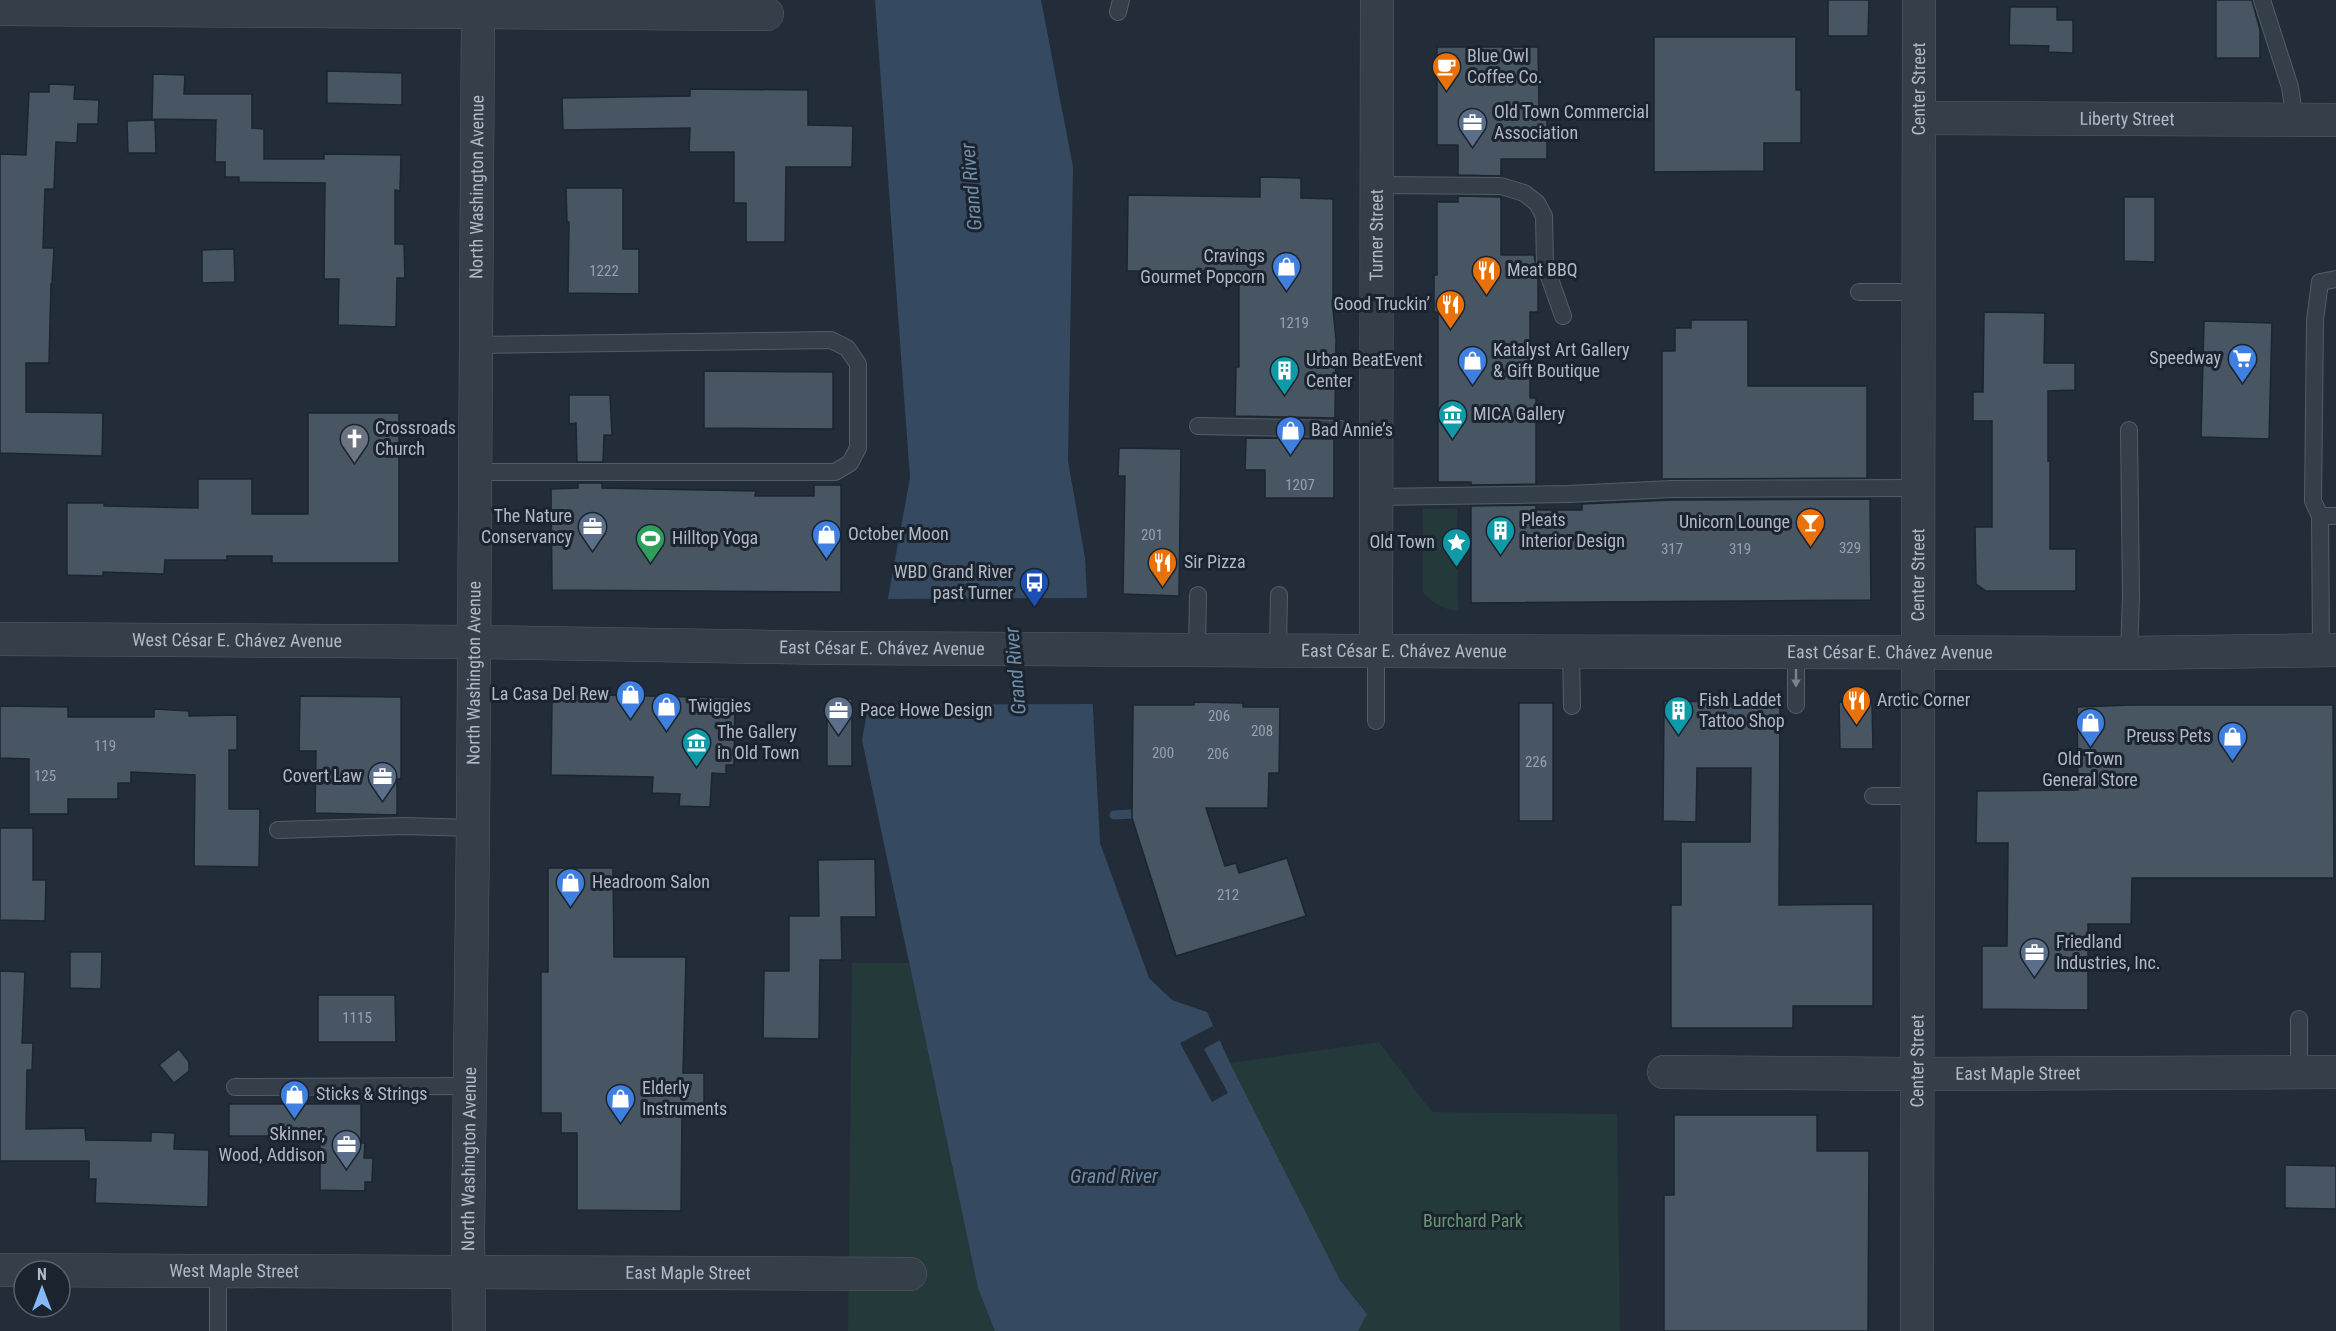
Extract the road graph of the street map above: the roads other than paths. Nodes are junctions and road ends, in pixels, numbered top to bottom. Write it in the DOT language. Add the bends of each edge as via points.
graph roads {
  1 [pos="1377,0"];
  2 [pos="1919,0"];
  3 [pos="2262,0"];
  4 [pos="115,5"];
  5 [pos="384,7"];
  6 [pos="573,7"];
  7 [pos="0,9"];
  8 [pos="478,14"];
  9 [pos="767,14"];
  10 [pos="1919,118"];
  11 [pos="2295,120"];
  12 [pos="2336,120"];
  13 [pos="1376,185"];
  14 [pos="2336,279"];
  15 [pos="1859,292"];
  16 [pos="1918,292"];
  17 [pos="1563,316"];
  18 [pos="475,345"];
  19 [pos="1198,426"];
  20 [pos="1341,429"];
  21 [pos="2129,430"];
  22 [pos="474,472"];
  23 [pos="1917,488"];
  24 [pos="1376,497"];
  25 [pos="2328,516"];
  26 [pos="1198,595"];
  27 [pos="1279,595"];
  28 [pos="0,639"];
  29 [pos="473,642"];
  30 [pos="1186,650"];
  31 [pos="1278,650"];
  32 [pos="2329,650"];
  33 [pos="1376,651"];
  34 [pos="1571,652"];
  35 [pos="1796,652"];
  36 [pos="1917,653"];
  37 [pos="2128,653"];
  38 [pos="1796,705"];
  39 [pos="1572,706"];
  40 [pos="1376,721"];
  41 [pos="1873,796"];
  42 [pos="1918,796"];
  43 [pos="473,828"];
  44 [pos="278,830"];
  45 [pos="2299,1020"];
  46 [pos="1664,1072"];
  47 [pos="2299,1072"];
  48 [pos="2336,1072"];
  49 [pos="1918,1074"];
  50 [pos="470,1086"];
  51 [pos="235,1087"];
  52 [pos="0,1270"];
  53 [pos="218,1272"];
  54 [pos="468,1273"];
  55 [pos="910,1274"];
  56 [pos="218,1331"];
  57 [pos="469,1331"];
  58 [pos="1917,1331"];
  1 -- 13 [label="street, Turner Street"];
  2 -- 10 [label="street, Center Street"];
  3 -- 11 [label="lane" via="2290,87"];
  4 -- 5 [label="street"];
  4 -- 7 [label="street"];
  5 -- 8 [label="street"];
  6 -- 8 [label="street"];
  6 -- 9 [label="street"];
  8 -- 18 [label="street, North Washington Avenue"];
  10 -- 11 [label="street, Liberty Street"];
  10 -- 16 [label="street, Center Street"];
  11 -- 12 [label="street, Liberty Street"];
  13 -- 17 [label="lane" via="1501,186 1537,202 1544,216 1545,265"];
  13 -- 24 [label="street, Turner Street"];
  14 -- 25 [label="lane" via="2320,282 2315,320 2313,501"];
  15 -- 16 [label="lane"];
  16 -- 23 [label="street, Center Street"];
  18 -- 22 [label="street, North Washington Avenue"];
  18 -- 22 [label="lane" via="831,340 847,348 858,364 858,448 850,463 836,472"];
  19 -- 20 [label="lane"];
  21 -- 37 [label="lane"];
  22 -- 29 [label="street, North Washington Avenue"];
  23 -- 24 [label="lane" via="1672,489"];
  23 -- 36 [label="street, Center Street"];
  24 -- 33 [label="street, Turner Street"];
  25 -- 32 [label="lane"];
  26 -- 30 [label="lane"];
  27 -- 31 [label="lane"];
  28 -- 29 [label="street, West César E. Chávez Avenue"];
  29 -- 30 [label="street, East César E. Chávez Avenue"];
  29 -- 43 [label="street, North Washington Avenue"];
  30 -- 31 [label="street, East César E. Chávez Avenue"];
  31 -- 33 [label="street, East César E. Chávez Avenue"];
  32 -- 37 [label="street, East César E. Chávez Avenue"];
  33 -- 34 [label="street, East César E. Chávez Avenue"];
  33 -- 40 [label="lane"];
  34 -- 35 [label="street, East César E. Chávez Avenue"];
  34 -- 39 [label="lane"];
  35 -- 36 [label="street, East César E. Chávez Avenue"];
  35 -- 38 [label="lane, one-way"];
  36 -- 37 [label="street, East César E. Chávez Avenue"];
  36 -- 42 [label="street, Center Street"];
  41 -- 42 [label="lane"];
  42 -- 49 [label="street, Center Street"];
  43 -- 44 [label="lane"];
  43 -- 50 [label="street, North Washington Avenue"];
  45 -- 47 [label="lane"];
  46 -- 49 [label="street, East Maple Street"];
  47 -- 48 [label="street, East Maple Street"];
  47 -- 49 [label="street, East Maple Street"];
  49 -- 58 [label="street, Center Street"];
  50 -- 51 [label="lane"];
  50 -- 54 [label="street, North Washington Avenue"];
  52 -- 53 [label="street, West Maple Street"];
  53 -- 54 [label="street, West Maple Street"];
  53 -- 56 [label="lane"];
  54 -- 55 [label="street, East Maple Street"];
  54 -- 57 [label="street, North Washington Avenue"];
}
